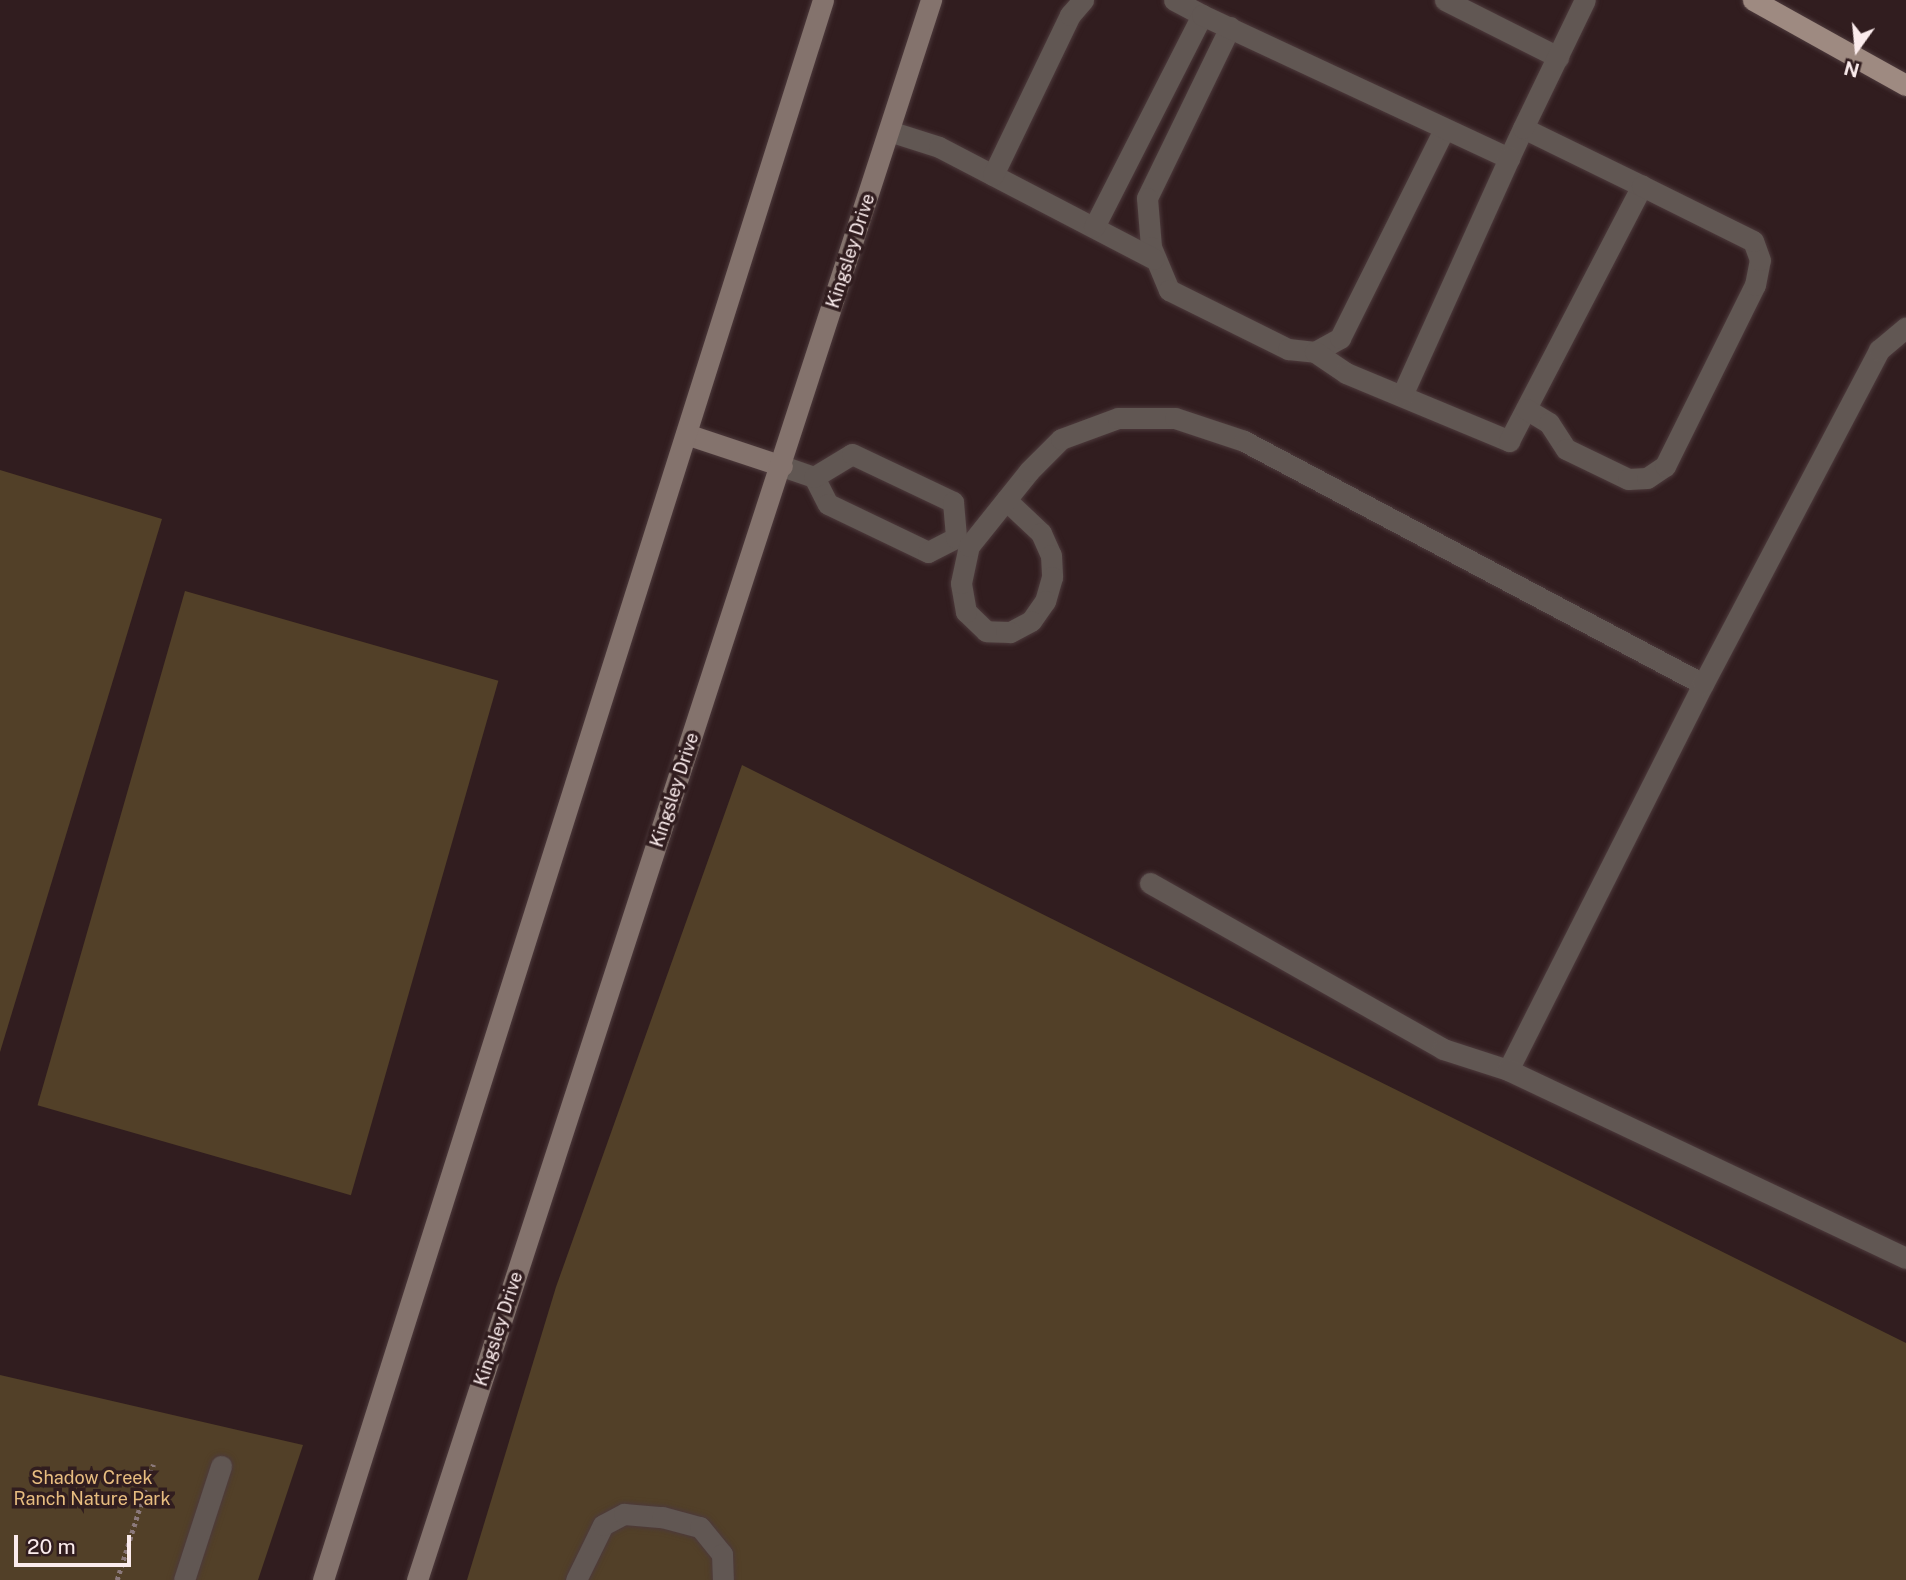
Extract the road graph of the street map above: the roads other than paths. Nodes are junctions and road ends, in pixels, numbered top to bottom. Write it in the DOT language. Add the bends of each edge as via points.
graph roads {
  1 [pos="822,0"];
  2 [pos="931,0"];
  3 [pos="1083,0"];
  4 [pos="1174,0"];
  5 [pos="1445,0"];
  6 [pos="1585,0"];
  7 [pos="1753,0"];
  8 [pos="1202,15"];
  9 [pos="1230,27"];
  10 [pos="1559,57"];
  11 [pos="1906,85"];
  12 [pos="1523,128"];
  13 [pos="1444,130"];
  14 [pos="889,131"];
  15 [pos="1509,158"];
  16 [pos="993,175"];
  17 [pos="1642,186"];
  18 [pos="1094,227"];
  19 [pos="1154,259"];
  20 [pos="1906,327"];
  21 [pos="1315,352"];
  22 [pos="1403,393"];
  23 [pos="1526,409"];
  24 [pos="686,433"];
  25 [pos="782,466"];
  26 [pos="814,477"];
  27 [pos="1006,500"];
  28 [pos="962,542"];
  29 [pos="1703,684"];
  30 [pos="1150,883"];
  31 [pos="1508,1070"];
  32 [pos="1906,1258"];
  33 [pos="221,1466"];
  34 [pos="184,1580"];
  35 [pos="323,1580"];
  36 [pos="417,1580"];
  37 [pos="576,1580"];
  38 [pos="723,1580"];
  1 -- 24 [label="street"];
  2 -- 14 [label="street, Kingsley Drive"];
  3 -- 16 [label="street" via="1070,15"];
  4 -- 8 [label="street"];
  5 -- 10 [label="street"];
  6 -- 10 [label="street"];
  7 -- 11 [label="main road"];
  8 -- 9 [label="street"];
  8 -- 18 [label="street"];
  9 -- 13 [label="street"];
  9 -- 19 [label="street" via="1147,198"];
  10 -- 12 [label="street"];
  12 -- 15 [label="street"];
  12 -- 17 [label="street"];
  13 -- 15 [label="street"];
  13 -- 21 [label="street" via="1340,338"];
  14 -- 16 [label="street" via="939,147"];
  14 -- 25 [label="street, Kingsley Drive"];
  15 -- 22 [label="street"];
  16 -- 18 [label="street"];
  17 -- 23 [label="street"];
  17 -- 23 [label="street" via="1753,241 1760,260 1755,285 1665,466 1647,478 1628,479 1566,449 1549,423"];
  18 -- 19 [label="street"];
  19 -- 21 [label="street" via="1169,290 1288,349"];
  20 -- 29 [label="street" via="1880,350"];
  21 -- 22 [label="street" via="1346,373"];
  22 -- 23 [label="street" via="1509,441"];
  24 -- 25 [label="street"];
  24 -- 35 [label="street"];
  25 -- 26 [label="street"];
  25 -- 36 [label="street, Kingsley Drive"];
  26 -- 28 [label="street" via="828,504 928,552"];
  26 -- 28 [label="street" via="852,454 953,502"];
  27 -- 28 [label="street"];
  27 -- 28 [label="street" via="1041,533 1051,555 1052,577 1045,601 1031,621 1010,632 986,631 974,623 966,612 961,583"];
  27 -- 29 [label="street" via="1061,439 1118,418 1175,418 1244,441"];
  29 -- 31 [label="street"];
  30 -- 31 [label="street" via="1443,1049"];
  31 -- 32 [label="street"];
  33 -- 34 [label="street"];
  37 -- 38 [label="street" via="603,1525 624,1514 700,1527 722,1554"];
}
